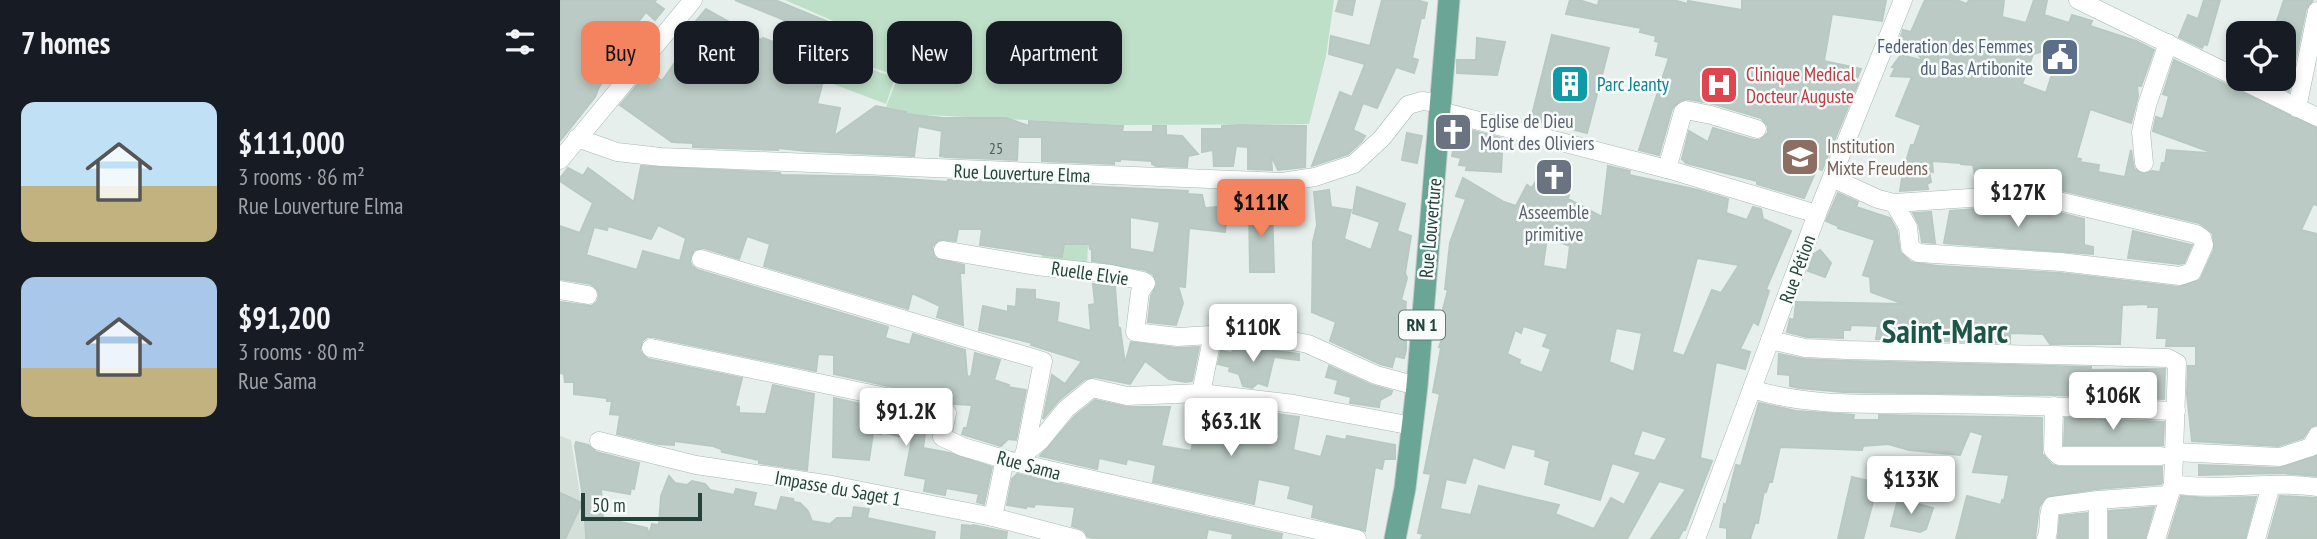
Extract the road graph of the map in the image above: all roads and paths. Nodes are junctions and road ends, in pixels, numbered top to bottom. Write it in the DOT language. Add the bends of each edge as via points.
graph roads {
  1 [pos="693,0"];
  2 [pos="1449,0"];
  3 [pos="1903,0"];
  4 [pos="2078,0"];
  5 [pos="2317,11"];
  6 [pos="2168,43"];
  7 [pos="2226,72"];
  8 [pos="2264,91"];
  9 [pos="2297,108"];
  10 [pos="1448,110"];
  11 [pos="2317,117"];
  12 [pos="1757,129"];
  13 [pos="577,138"];
  14 [pos="562,155"];
  15 [pos="2144,163"];
  16 [pos="1667,169"];
  17 [pos="1832,178"];
  18 [pos="1894,203"];
  19 [pos="1817,214"];
  20 [pos="943,250"];
  21 [pos="701,259"];
  22 [pos="560,290"];
  23 [pos="588,295"];
  24 [pos="1213,334"];
  25 [pos="1770,340"];
  26 [pos="650,348"];
  27 [pos="1417,386"];
  28 [pos="1752,389"];
  29 [pos="1201,393"];
  30 [pos="2054,406"];
  31 [pos="2176,411"];
  32 [pos="1413,426"];
  33 [pos="2317,436"];
  34 [pos="599,441"];
  35 [pos="2167,454"];
  36 [pos="1016,458"];
  37 [pos="2271,485"];
  38 [pos="2317,487"];
  39 [pos="2171,490"];
  40 [pos="2098,500"];
  41 [pos="993,517"];
  42 [pos="1077,539"];
  43 [pos="1357,539"];
  44 [pos="1395,539"];
  45 [pos="1696,539"];
  46 [pos="2046,539"];
  47 [pos="2098,539"];
  48 [pos="2156,539"];
  49 [pos="2256,539"];
  1 -- 13 [label="street"];
  2 -- 10 [label="main road, Rue Louverture / RN 1"];
  3 -- 17 [label="street, Rue Pétion"];
  4 -- 6 [label="street"];
  5 -- 9 [label="street"];
  6 -- 7 [label="street"];
  6 -- 15 [label="street" via="2141,132"];
  8 -- 9 [label="street"];
  9 -- 11 [label="street"];
  10 -- 13 [label="street, Rue Louverture Elma" via="1422,101 1408,106 1354,163 1315,177 1282,182 661,157 617,152"];
  10 -- 16 [label="street"];
  10 -- 27 [label="main road, Rue Louverture / RN 1"];
  12 -- 16 [label="street" via="1686,110"];
  13 -- 14 [label="street"];
  16 -- 19 [label="street"];
  17 -- 18 [label="street"];
  17 -- 19 [label="street, Rue Pétion"];
  18 -- 18 [label="street" via="1908,227 1910,247 1918,253 2186,276 2204,245 2196,234 2046,198 1979,196"];
  19 -- 25 [label="street, Rue Pétion"];
  20 -- 24 [label="street, Ruelle Elvie" via="1143,281 1135,332 1178,337"];
  21 -- 36 [label="street" via="1043,361"];
  22 -- 23 [label="street"];
  24 -- 27 [label="street, Ruelle Elvie" via="1308,344 1376,375"];
  24 -- 29 [label="street"];
  25 -- 28 [label="street, Rue Pétion"];
  25 -- 31 [label="street" via="1847,350 2164,357 2177,363"];
  26 -- 36 [label="street, Rue Sama" via="947,413 942,437 963,447"];
  27 -- 32 [label="main road, Rue Louverture / RN 1"];
  28 -- 30 [label="street" via="1812,402"];
  28 -- 45 [label="street, Rue Pétion"];
  29 -- 32 [label="street"];
  29 -- 36 [label="street" via="1128,396 1092,388 1066,409 1040,441"];
  30 -- 31 [label="street"];
  30 -- 35 [label="street" via="2053,450 2059,456"];
  31 -- 35 [label="street"];
  32 -- 44 [label="main road, Rue Louverture / RN 1"];
  33 -- 35 [label="street" via="2311,447 2291,456"];
  34 -- 41 [label="street, Impasse du Saget 1" via="696,465 832,485"];
  35 -- 39 [label="street"];
  36 -- 41 [label="street"];
  36 -- 43 [label="street, Rue Sama"];
  37 -- 38 [label="street"];
  37 -- 39 [label="street"];
  37 -- 49 [label="street"];
  39 -- 40 [label="street"];
  39 -- 48 [label="street"];
  40 -- 46 [label="street" via="2052,506"];
  40 -- 47 [label="street"];
  41 -- 42 [label="street, Impasse du Saget 1"];
}
